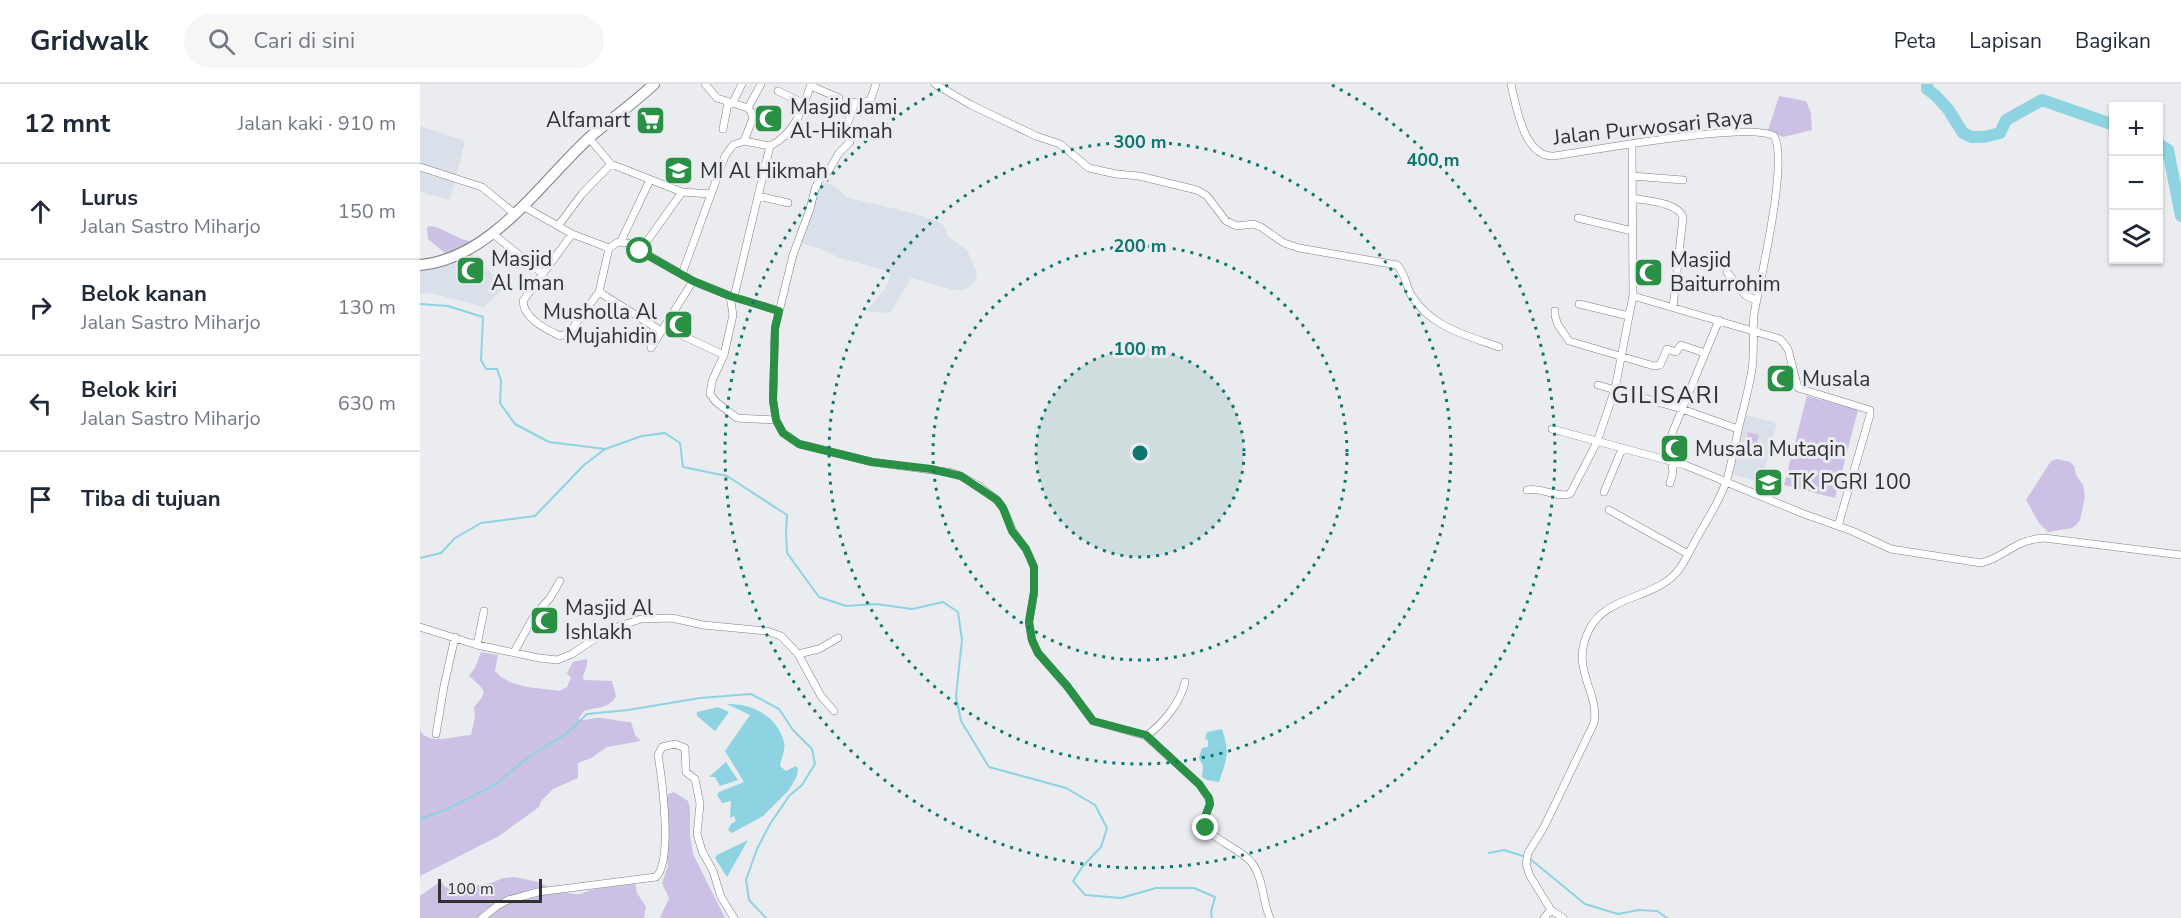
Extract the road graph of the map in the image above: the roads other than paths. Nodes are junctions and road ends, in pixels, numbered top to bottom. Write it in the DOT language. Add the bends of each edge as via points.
graph roads {
  1 [pos="654,84"];
  2 [pos="705,84"];
  3 [pos="742,84"];
  4 [pos="761,84"];
  5 [pos="876,84"];
  6 [pos="935,84"];
  7 [pos="1510,84"];
  8 [pos="811,85"];
  9 [pos="778,91"];
  10 [pos="839,98"];
  11 [pos="730,104"];
  12 [pos="805,104"];
  13 [pos="748,108"];
  14 [pos="723,129"];
  15 [pos="590,138"];
  16 [pos="744,141"];
  17 [pos="1632,144"];
  18 [pos="770,146"];
  19 [pos="611,164"];
  20 [pos="420,166"];
  21 [pos="1632,176"];
  22 [pos="650,180"];
  23 [pos="1683,180"];
  24 [pos="682,192"];
  25 [pos="711,194"];
  26 [pos="758,196"];
  27 [pos="1632,198"];
  28 [pos="788,203"];
  29 [pos="519,210"];
  30 [pos="1578,218"];
  31 [pos="558,226"];
  32 [pos="1632,231"];
  33 [pos="493,234"];
  34 [pos="572,234"];
  35 [pos="621,241"];
  36 [pos="609,248"];
  37 [pos="640,251"];
  38 [pos="420,265"];
  39 [pos="1727,272"];
  40 [pos="543,274"];
  41 [pos="682,274"];
  42 [pos="693,281"];
  43 [pos="599,292"];
  44 [pos="732,296"];
  45 [pos="1633,296"];
  46 [pos="1757,301"];
  47 [pos="1579,304"];
  48 [pos="1673,308"];
  49 [pos="779,311"];
  50 [pos="1555,311"];
  51 [pos="1629,316"];
  52 [pos="1719,320"];
  53 [pos="662,329"];
  54 [pos="1753,330"];
  55 [pos="1499,347"];
  56 [pos="651,348"];
  57 [pos="1705,353"];
  58 [pos="724,355"];
  59 [pos="1622,355"];
  60 [pos="1598,386"];
  61 [pos="1615,389"];
  62 [pos="1682,409"];
  63 [pos="776,420"];
  64 [pos="1552,429"];
  65 [pos="1738,429"];
  66 [pos="1597,442"];
  67 [pos="1622,449"];
  68 [pos="1667,459"];
  69 [pos="1726,482"];
  70 [pos="1670,483"];
  71 [pos="1527,490"];
  72 [pos="1604,492"];
  73 [pos="1609,510"];
  74 [pos="1838,526"];
  75 [pos="1688,554"];
  76 [pos="2181,555"];
  77 [pos="560,581"];
  78 [pos="484,611"];
  79 [pos="420,627"];
  80 [pos="455,637"];
  81 [pos="838,638"];
  82 [pos="477,645"];
  83 [pos="514,652"];
  84 [pos="798,654"];
  85 [pos="1185,682"];
  86 [pos="834,711"];
  87 [pos="436,734"];
  88 [pos="1146,735"];
  89 [pos="1551,910"];
  90 [pos="482,918"];
  91 [pos="734,918"];
  92 [pos="1270,918"];
  93 [pos="1544,918"];
  94 [pos="1563,918"];
  1 -- 15 [label="main road"];
  2 -- 11 [label="street" via="715,96"];
  3 -- 11 [label="street"];
  4 -- 13 [label="street"];
  5 -- 49 [label="street" via="870,101 855,102 847,125 850,142 817,184"];
  6 -- 55 [label="street" via="971,105 1060,144 1089,168 1197,190 1207,196 1229,224 1253,224 1299,248 1397,265 1412,296 1440,324 1467,338"];
  7 -- 17 [label="street, Jalan Purwosari Raya" via="1526,135 1543,156"];
  8 -- 10 [label="street"];
  8 -- 12 [label="street"];
  9 -- 12 [label="street"];
  11 -- 13 [label="street"];
  11 -- 14 [label="street"];
  12 -- 18 [label="street" via="788,133"];
  13 -- 16 [label="street" via="753,118"];
  15 -- 19 [label="street"];
  15 -- 29 [label="main road"];
  16 -- 18 [label="street"];
  16 -- 25 [label="street" via="727,152"];
  17 -- 21 [label="street"];
  17 -- 46 [label="street, Jalan Purwosari Raya" via="1751,131 1774,135 1779,161"];
  18 -- 26 [label="street"];
  19 -- 22 [label="street"];
  19 -- 31 [label="street"];
  20 -- 29 [label="street" via="482,187"];
  21 -- 23 [label="street"];
  21 -- 27 [label="street"];
  22 -- 24 [label="street"];
  22 -- 35 [label="street"];
  24 -- 25 [label="street"];
  24 -- 37 [label="street"];
  25 -- 41 [label="street"];
  26 -- 28 [label="street"];
  26 -- 44 [label="street"];
  27 -- 32 [label="street"];
  27 -- 48 [label="street" via="1672,207 1683,217"];
  29 -- 31 [label="street"];
  29 -- 33 [label="main road"];
  30 -- 32 [label="street"];
  31 -- 34 [label="street"];
  32 -- 45 [label="street"];
  33 -- 38 [label="main road" via="458,255"];
  33 -- 40 [label="street"];
  34 -- 36 [label="street"];
  34 -- 40 [label="street"];
  35 -- 36 [label="street"];
  35 -- 37 [label="street"];
  36 -- 43 [label="street"];
  37 -- 41 [label="street"];
  39 -- 46 [label="street" via="1747,297"];
  40 -- 43 [label="street" via="523,305 529,316 560,336 569,333"];
  41 -- 42 [label="street"];
  42 -- 44 [label="street"];
  42 -- 53 [label="street"];
  43 -- 53 [label="street"];
  44 -- 49 [label="street"];
  44 -- 58 [label="street" via="733,315"];
  45 -- 48 [label="street"];
  45 -- 51 [label="street"];
  46 -- 54 [label="street, Jalan Purwosari Raya"];
  47 -- 51 [label="street"];
  48 -- 52 [label="street"];
  49 -- 63 [label="street" via="772,381"];
  50 -- 59 [label="street" via="1558,325 1569,341"];
  51 -- 59 [label="street"];
  52 -- 54 [label="street"];
  52 -- 57 [label="street"];
  53 -- 56 [label="street"];
  53 -- 58 [label="street"];
  54 -- 65 [label="street, Jalan Purwosari Raya" via="1752,368"];
  54 -- 74 [label="street" via="1786,345 1798,388 1870,410"];
  57 -- 59 [label="street" via="1680,345 1676,352 1666,350 1656,367"];
  57 -- 62 [label="street"];
  58 -- 63 [label="street" via="712,381 710,394 714,400 732,415"];
  59 -- 61 [label="street"];
  60 -- 61 [label="street"];
  61 -- 62 [label="street"];
  61 -- 66 [label="street"];
  62 -- 65 [label="street"];
  62 -- 68 [label="street"];
  63 -- 88 [label="street" via="783,433 799,444 872,462 954,473 997,500 1034,567 1029,622 1038,653 1093,721"];
  64 -- 66 [label="street"];
  65 -- 69 [label="street, Jalan Purwosari Raya"];
  66 -- 67 [label="street"];
  66 -- 71 [label="street" via="1568,495"];
  67 -- 68 [label="street"];
  67 -- 72 [label="street"];
  68 -- 69 [label="street"];
  68 -- 70 [label="street" via="1673,472"];
  69 -- 74 [label="street"];
  69 -- 75 [label="street, Jalan Purwosari Raya"];
  73 -- 75 [label="street"];
  74 -- 76 [label="street" via="1891,549 1968,562 1988,561 2017,544 2037,539"];
  75 -- 89 [label="street, Jalan Purwosari Raya" via="1674,576 1611,606 1588,631 1582,650 1583,669 1594,723 1526,864"];
  77 -- 83 [label="street"];
  78 -- 82 [label="street"];
  79 -- 80 [label="street"];
  80 -- 82 [label="street"];
  80 -- 87 [label="street"];
  81 -- 84 [label="street" via="819,649"];
  82 -- 83 [label="street"];
  83 -- 84 [label="street" via="565,659 608,630 641,618 662,617 703,626 774,633"];
  84 -- 86 [label="street"];
  85 -- 88 [label="street" via="1174,706"];
  88 -- 92 [label="street" via="1208,795 1206,828 1252,864"];
  89 -- 93 [label="street"];
  89 -- 94 [label="street"];
  90 -- 91 [label="street" via="508,900 538,892 656,877 663,861 665,815 658,755 669,744 685,748 686,772 694,779 700,804 697,834 721,897"];
}
